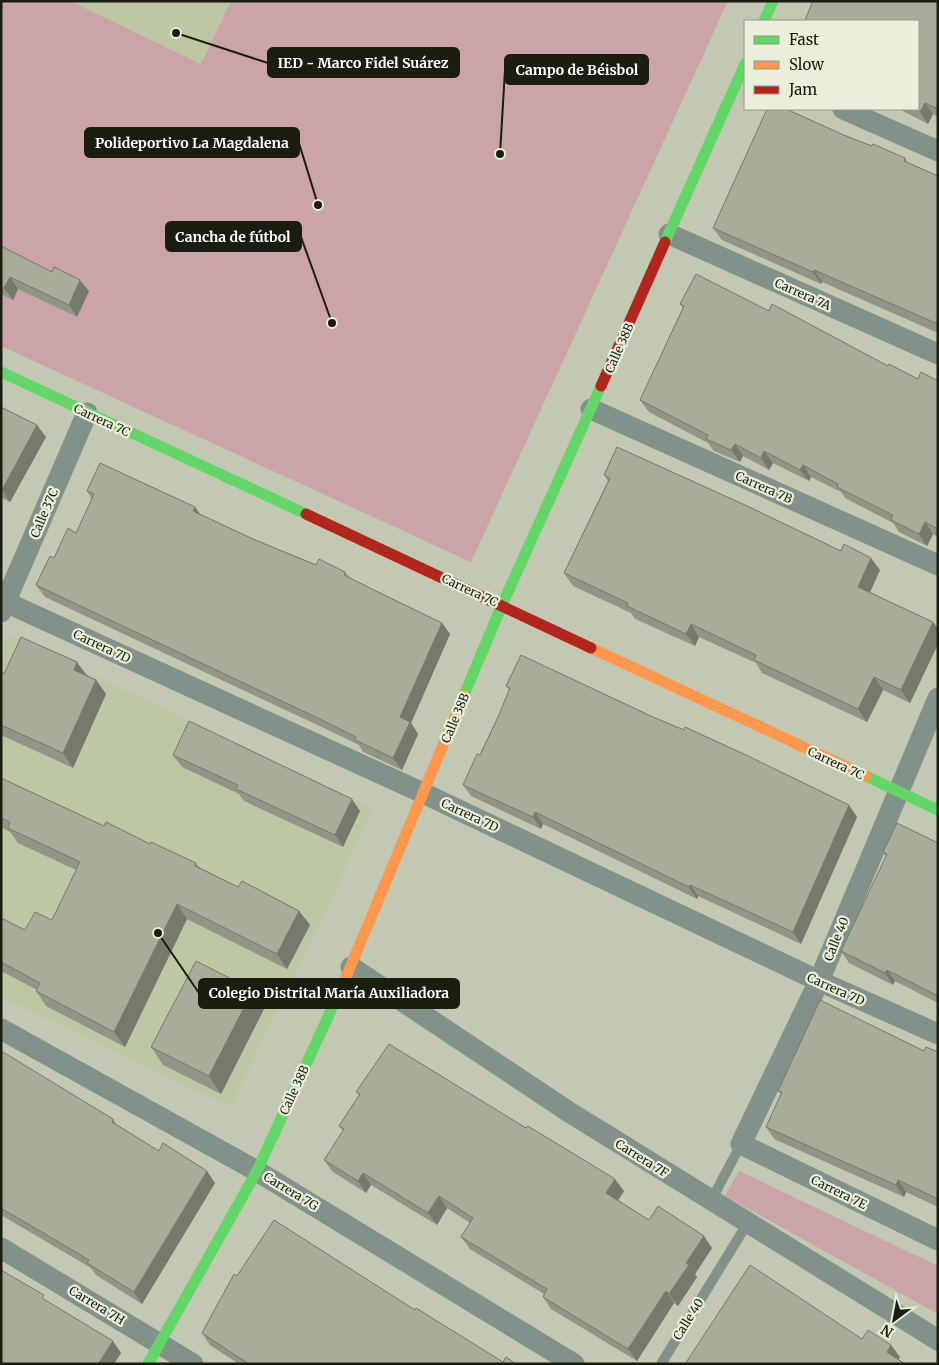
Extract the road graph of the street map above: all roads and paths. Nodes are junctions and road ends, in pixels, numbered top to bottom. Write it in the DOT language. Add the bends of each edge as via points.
graph roads {
  1 [pos="773,1"];
  2 [pos="764,20"];
  3 [pos="744,66"];
  4 [pos="845,110"];
  5 [pos="938,151"];
  6 [pos="669,234"];
  7 [pos="938,354"];
  8 [pos="1,372"];
  9 [pos="591,408"];
  10 [pos="88,413"];
  11 [pos="938,564"];
  12 [pos="3,605"];
  13 [pos="502,605"];
  14 [pos="938,698"];
  15 [pos="897,792"];
  16 [pos="423,793"];
  17 [pos="938,810"];
  18 [pos="351,967"];
  19 [pos="819,981"];
  20 [pos="1,1029"];
  21 [pos="938,1034"];
  22 [pos="741,1144"];
  23 [pos="257,1171"];
  24 [pos="711,1201"];
  25 [pos="747,1224"];
  26 [pos="938,1240"];
  27 [pos="1,1248"];
  28 [pos="938,1340"];
  29 [pos="162,1343"];
  30 [pos="148,1364"];
  31 [pos="192,1364"];
  32 [pos="574,1364"];
  33 [pos="661,1364"];
  1 -- 2 [label="street"];
  3 -- 6 [label="street, Calle 38B"];
  4 -- 5 [label="street"];
  6 -- 7 [label="street, Carrera 7A"];
  6 -- 9 [label="street, Calle 38B"];
  8 -- 10 [label="street, Carrera 7C"];
  9 -- 11 [label="street, Carrera 7B"];
  9 -- 13 [label="street, Calle 38B"];
  10 -- 12 [label="street, Calle 37C"];
  10 -- 13 [label="street, Carrera 7C"];
  12 -- 16 [label="street, Carrera 7D"];
  13 -- 15 [label="street, Carrera 7C"];
  13 -- 16 [label="street, Calle 38B"];
  14 -- 15 [label="street, Calle 40"];
  15 -- 17 [label="street, Carrera 7C"];
  15 -- 19 [label="street, Calle 40"];
  16 -- 18 [label="street, Calle 38B"];
  16 -- 19 [label="street, Carrera 7D"];
  18 -- 23 [label="street, Calle 38B"];
  18 -- 24 [label="street, Carrera 7F" via="569,1112"];
  19 -- 21 [label="street, Carrera 7D"];
  19 -- 22 [label="street, Calle 40"];
  20 -- 23 [label="street, Carrera 7G"];
  22 -- 24 [label="lane, Calle 40"];
  22 -- 26 [label="street, Carrera 7E"];
  23 -- 29 [label="street, Calle 38B"];
  23 -- 32 [label="street, Carrera 7G"];
  24 -- 25 [label="street, Carrera 7F"];
  25 -- 28 [label="street, Carrera 7F"];
  25 -- 33 [label="lane, Calle 40"];
  27 -- 29 [label="street, Carrera 7H"];
  29 -- 30 [label="street, Calle 38B"];
  29 -- 31 [label="street, Carrera 7H"];
}
